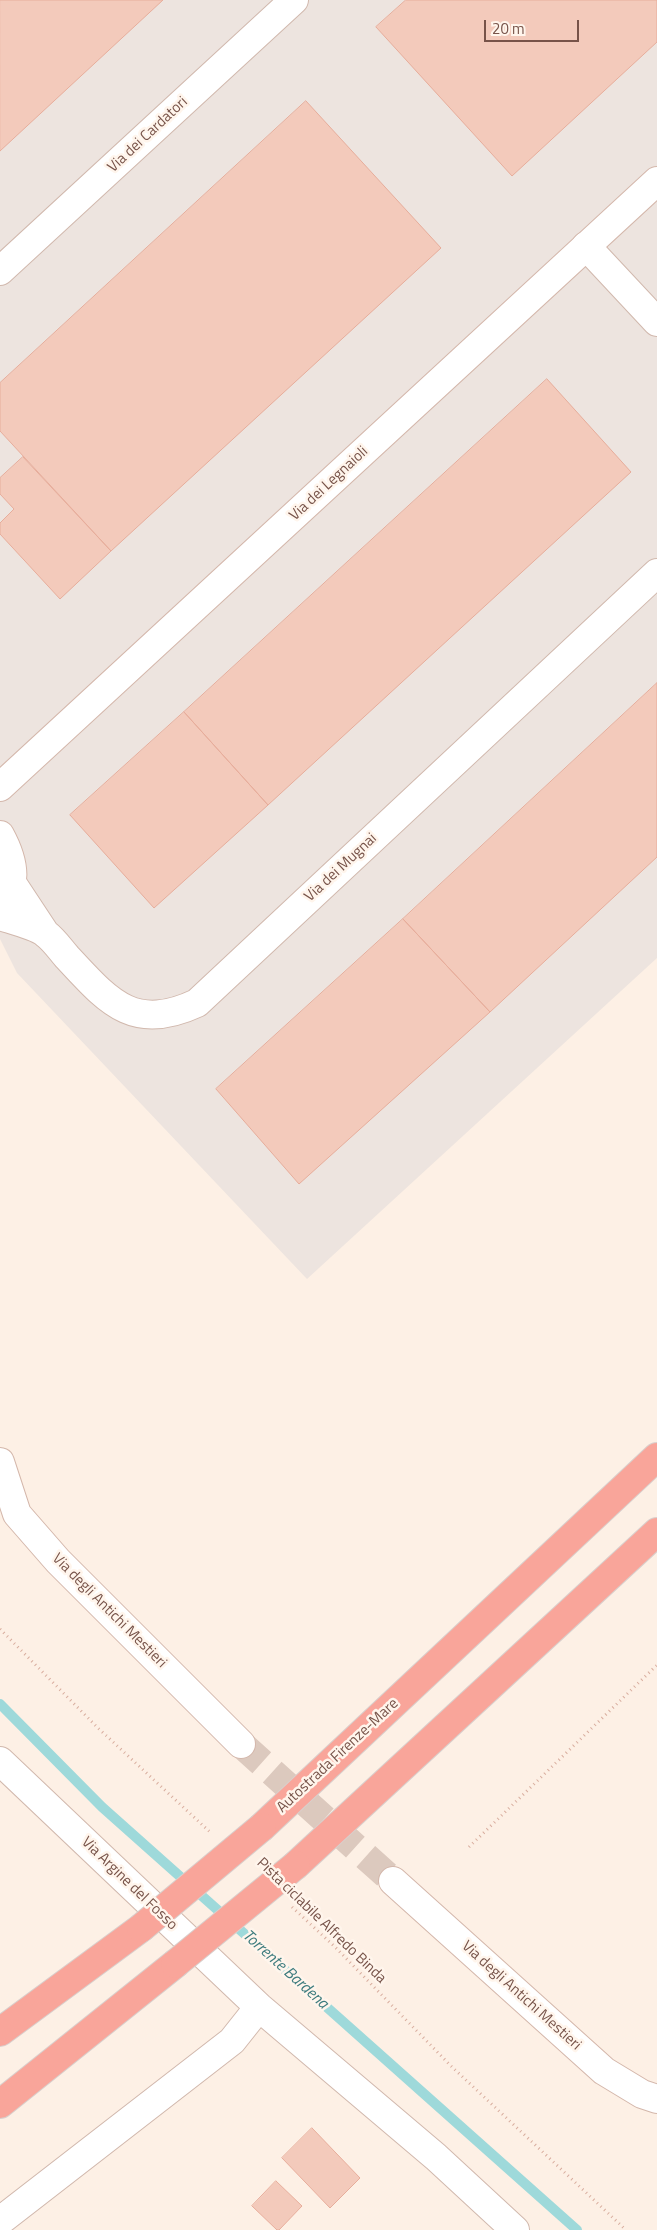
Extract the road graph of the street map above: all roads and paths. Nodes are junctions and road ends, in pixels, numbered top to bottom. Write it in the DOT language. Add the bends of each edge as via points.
graph roads {
  1 [pos="294,0"];
  2 [pos="657,181"];
  3 [pos="586,246"];
  4 [pos="0,270"];
  5 [pos="657,322"];
  6 [pos="657,573"];
  7 [pos="0,787"];
  8 [pos="0,835"];
  9 [pos="12,884"];
  10 [pos="0,914"];
  11 [pos="45,933"];
  12 [pos="657,1457"];
  13 [pos="0,1462"];
  14 [pos="657,1532"];
  15 [pos="0,1629"];
  16 [pos="657,1665"];
  17 [pos="241,1744"];
  18 [pos="0,1761"];
  19 [pos="213,1834"];
  20 [pos="470,1847"];
  21 [pos="393,1880"];
  22 [pos="284,1900"];
  23 [pos="259,2007"];
  24 [pos="0,2032"];
  25 [pos="657,2099"];
  26 [pos="0,2104"];
  27 [pos="0,2221"];
  28 [pos="515,2230"];
  29 [pos="626,2230"];
  1 -- 4 [label="street, Via dei Cardatori"];
  2 -- 3 [label="street, Via dei Legnaioli"];
  3 -- 5 [label="street"];
  3 -- 7 [label="street, Via dei Legnaioli"];
  6 -- 11 [label="street, Via dei Mugnai" via="197,1003 177,1012 154,1016 118,1006 103,996"];
  8 -- 9 [label="street" via="13,866"];
  9 -- 10 [label="street"];
  9 -- 11 [label="street"];
  10 -- 11 [label="street, Via dei Mugnai"];
  12 -- 24 [label="highway, Autostrada Firenze-Mare, bridge" via="262,1827 141,1928"];
  13 -- 17 [label="street, Via degli Antichi Mestieri" via="17,1514 58,1561"];
  14 -- 26 [label="highway, bridge" via="296,1865"];
  15 -- 19 [label="path" via="98,1728"];
  16 -- 20 [label="path"];
  18 -- 23 [label="street, Via Argine del Fosso"];
  21 -- 25 [label="street, Via degli Antichi Mestieri" via="604,2071 642,2094"];
  22 -- 29 [label="path, Pista ciclabile Alfredo Binda" via="335,1947 450,2066"];
  23 -- 27 [label="street" via="232,2041"];
  23 -- 28 [label="street, Via Argine del Fosso" via="436,2157"];
}
